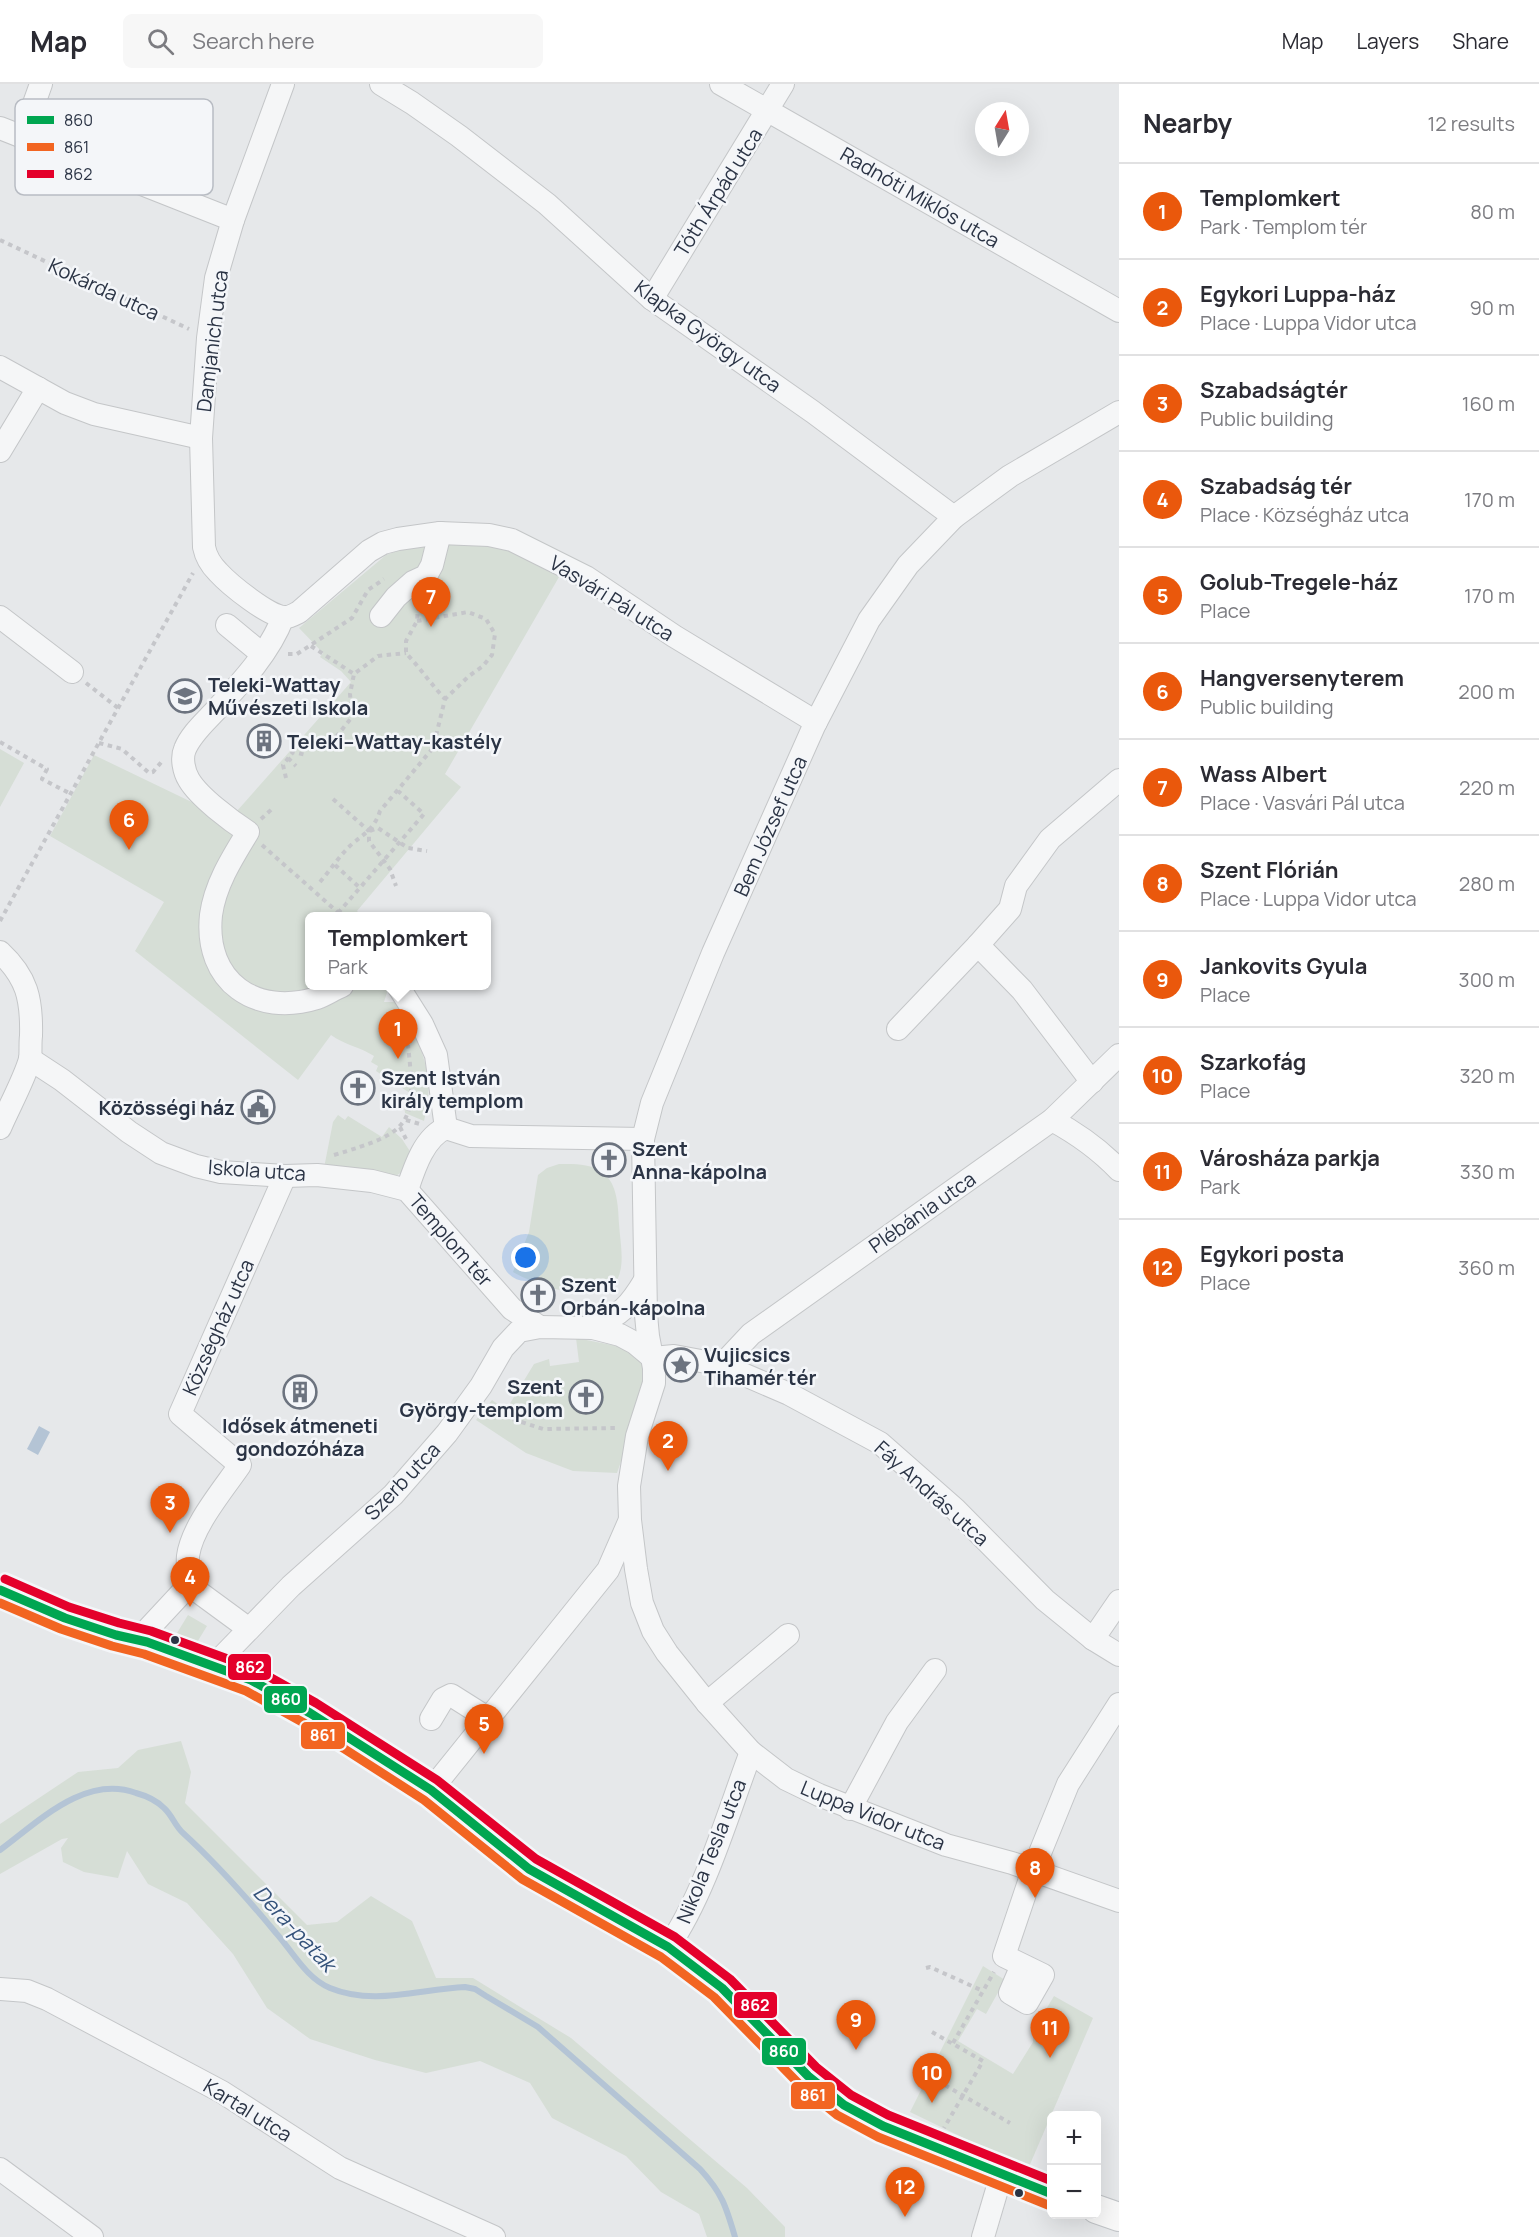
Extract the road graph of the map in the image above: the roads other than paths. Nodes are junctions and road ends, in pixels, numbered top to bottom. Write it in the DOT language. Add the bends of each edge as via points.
graph roads {
  1 [pos="41,84"];
  2 [pos="283,84"];
  3 [pos="381,84"];
  4 [pos="721,84"];
  5 [pos="783,84"];
  6 [pos="36,99"];
  7 [pos="768,111"];
  8 [pos="0,128"];
  9 [pos="15,134"];
  10 [pos="170,195"];
  11 [pos="234,220"];
  12 [pos="652,299"];
  13 [pos="1119,311"];
  14 [pos="0,368"];
  15 [pos="38,388"];
  16 [pos="1119,412"];
  17 [pos="201,438"];
  18 [pos="0,451"];
  19 [pos="954,518"];
  20 [pos="440,533"];
  21 [pos="381,616"];
  22 [pos="0,617"];
  23 [pos="283,617"];
  24 [pos="227,625"];
  25 [pos="265,650"];
  26 [pos="72,672"];
  27 [pos="816,722"];
  28 [pos="1119,780"];
  29 [pos="978,945"];
  30 [pos="0,952"];
  31 [pos="334,990"];
  32 [pos="401,990"];
  33 [pos="898,1029"];
  34 [pos="1119,1055"];
  35 [pos="30,1059"];
  36 [pos="1092,1082"];
  37 [pos="1052,1120"];
  38 [pos="0,1128"];
  39 [pos="446,1128"];
  40 [pos="643,1139"];
  41 [pos="1119,1170"];
  42 [pos="285,1176"];
  43 [pos="407,1190"];
  44 [pos="645,1280"];
  45 [pos="540,1327"];
  46 [pos="593,1328"];
  47 [pos="653,1358"];
  48 [pos="722,1365"];
  49 [pos="630,1520"];
  50 [pos="189,1585"];
  51 [pos="0,1590"];
  52 [pos="1119,1601"];
  53 [pos="249,1629"];
  54 [pos="788,1635"];
  55 [pos="1093,1640"];
  56 [pos="147,1642"];
  57 [pos="1119,1655"];
  58 [pos="218,1668"];
  59 [pos="935,1670"];
  60 [pos="707,1703"];
  61 [pos="1119,1704"];
  62 [pos="431,1719"];
  63 [pos="489,1719"];
  64 [pos="751,1752"];
  65 [pos="431,1790"];
  66 [pos="850,1809"];
  67 [pos="1033,1870"];
  68 [pos="1119,1901"];
  69 [pos="668,1947"];
  70 [pos="1013,1960"];
  71 [pos="0,1989"];
  72 [pos="0,2169"];
  73 [pos="1000,2176"];
  74 [pos="1047,2192"];
  75 [pos="92,2237"];
  76 [pos="495,2237"];
  77 [pos="983,2237"];
  1 -- 6 [label="street"];
  2 -- 11 [label="street, Damjanich utca"];
  3 -- 12 [label="street, Klapka György utca" via="459,136 538,197"];
  4 -- 7 [label="street, Radnóti Miklós utca"];
  5 -- 7 [label="street, Tóth Árpád utca"];
  7 -- 12 [label="street, Tóth Árpád utca"];
  7 -- 13 [label="street, Radnóti Miklós utca"];
  8 -- 9 [label="street"];
  10 -- 11 [label="street"];
  11 -- 17 [label="street, Damjanich utca" via="216,278"];
  12 -- 19 [label="street, Klapka György utca" via="813,412"];
  14 -- 15 [label="street"];
  15 -- 17 [label="street" via="94,414"];
  15 -- 18 [label="street"];
  16 -- 19 [label="street, Bem József utca" via="1010,476"];
  17 -- 23 [label="street, Damjanich utca" via="204,546 218,572 260,605"];
  19 -- 27 [label="street, Bem József utca" via="908,566 869,620"];
  20 -- 21 [label="street" via="426,576 413,582"];
  20 -- 23 [label="street, Vasvári Pál utca" via="398,539 376,547 299,612"];
  20 -- 27 [label="street, Vasvári Pál utca" via="489,535 538,552 586,577"];
  22 -- 26 [label="street"];
  23 -- 25 [label="street"];
  24 -- 25 [label="street"];
  25 -- 31 [label="street" via="190,740 183,756 189,781 248,832 219,884 212,914 213,951 231,984 245,995 265,1002 318,998"];
  27 -- 40 [label="street, Bem József utca" via="709,964 656,1094"];
  28 -- 29 [label="street" via="1050,839 1017,886 1010,909"];
  29 -- 33 [label="street"];
  29 -- 36 [label="street" via="1022,990"];
  30 -- 35 [label="street" via="14,964 28,992"];
  32 -- 39 [label="street" via="436,1055"];
  34 -- 36 [label="street, Plébánia utca"];
  35 -- 38 [label="street"];
  35 -- 42 [label="street, Iskola utca" via="161,1153 221,1172"];
  36 -- 37 [label="street, Plébánia utca"];
  37 -- 41 [label="street"];
  37 -- 48 [label="street, Plébánia utca" via="751,1334"];
  39 -- 40 [label="street" via="471,1136"];
  39 -- 43 [label="street, Templom tér" via="437,1131 421,1155"];
  40 -- 44 [label="street, Bem József utca"];
  42 -- 43 [label="street, Iskola utca" via="372,1181"];
  42 -- 50 [label="street, Községház utca" via="180,1414 240,1466 195,1536 188,1555"];
  43 -- 45 [label="street, Templom tér" via="512,1309"];
  44 -- 46 [label="street" via="632,1302 615,1317"];
  44 -- 47 [label="street, Bem József utca"];
  45 -- 46 [label="street"];
  45 -- 53 [label="street, Szerb utca" via="519,1331 503,1348 447,1433 393,1495"];
  46 -- 47 [label="street" via="620,1335"];
  47 -- 48 [label="street" via="674,1356"];
  47 -- 49 [label="street, Luppa Vidor utca" via="654,1383 639,1430 629,1486"];
  48 -- 55 [label="street, Fáy András utca" via="789,1394 880,1443 955,1509 1045,1600"];
  49 -- 60 [label="street, Luppa Vidor utca" via="642,1603 653,1631"];
  49 -- 63 [label="street" via="608,1570"];
  50 -- 53 [label="street"];
  50 -- 56 [label="street" via="149,1628"];
  51 -- 56 [label="main road" via="65,1618"];
  52 -- 55 [label="street"];
  53 -- 58 [label="street, Szerb utca" via="223,1656"];
  54 -- 60 [label="street"];
  55 -- 57 [label="street, Fáy András utca"];
  56 -- 58 [label="main road"];
  58 -- 65 [label="main road" via="251,1680 310,1713"];
  59 -- 66 [label="street" via="897,1722"];
  60 -- 64 [label="street, Luppa Vidor utca"];
  61 -- 67 [label="street" via="1068,1784"];
  62 -- 63 [label="street" via="443,1699 451,1695"];
  63 -- 65 [label="street"];
  64 -- 66 [label="street, Luppa Vidor utca" via="786,1779"];
  64 -- 69 [label="street, Nikola Tesla utca" via="709,1865"];
  65 -- 69 [label="main road" via="529,1869"];
  66 -- 67 [label="street, Luppa Vidor utca" via="946,1845"];
  67 -- 68 [label="street, Luppa Vidor utca"];
  67 -- 70 [label="street"];
  69 -- 73 [label="main road" via="722,1988 808,2076 844,2105"];
  71 -- 76 [label="street, Kartal utca" via="27,1991 47,2000 222,2092 340,2168"];
  72 -- 75 [label="street"];
  73 -- 74 [label="main road"];
  73 -- 77 [label="street"];
}
